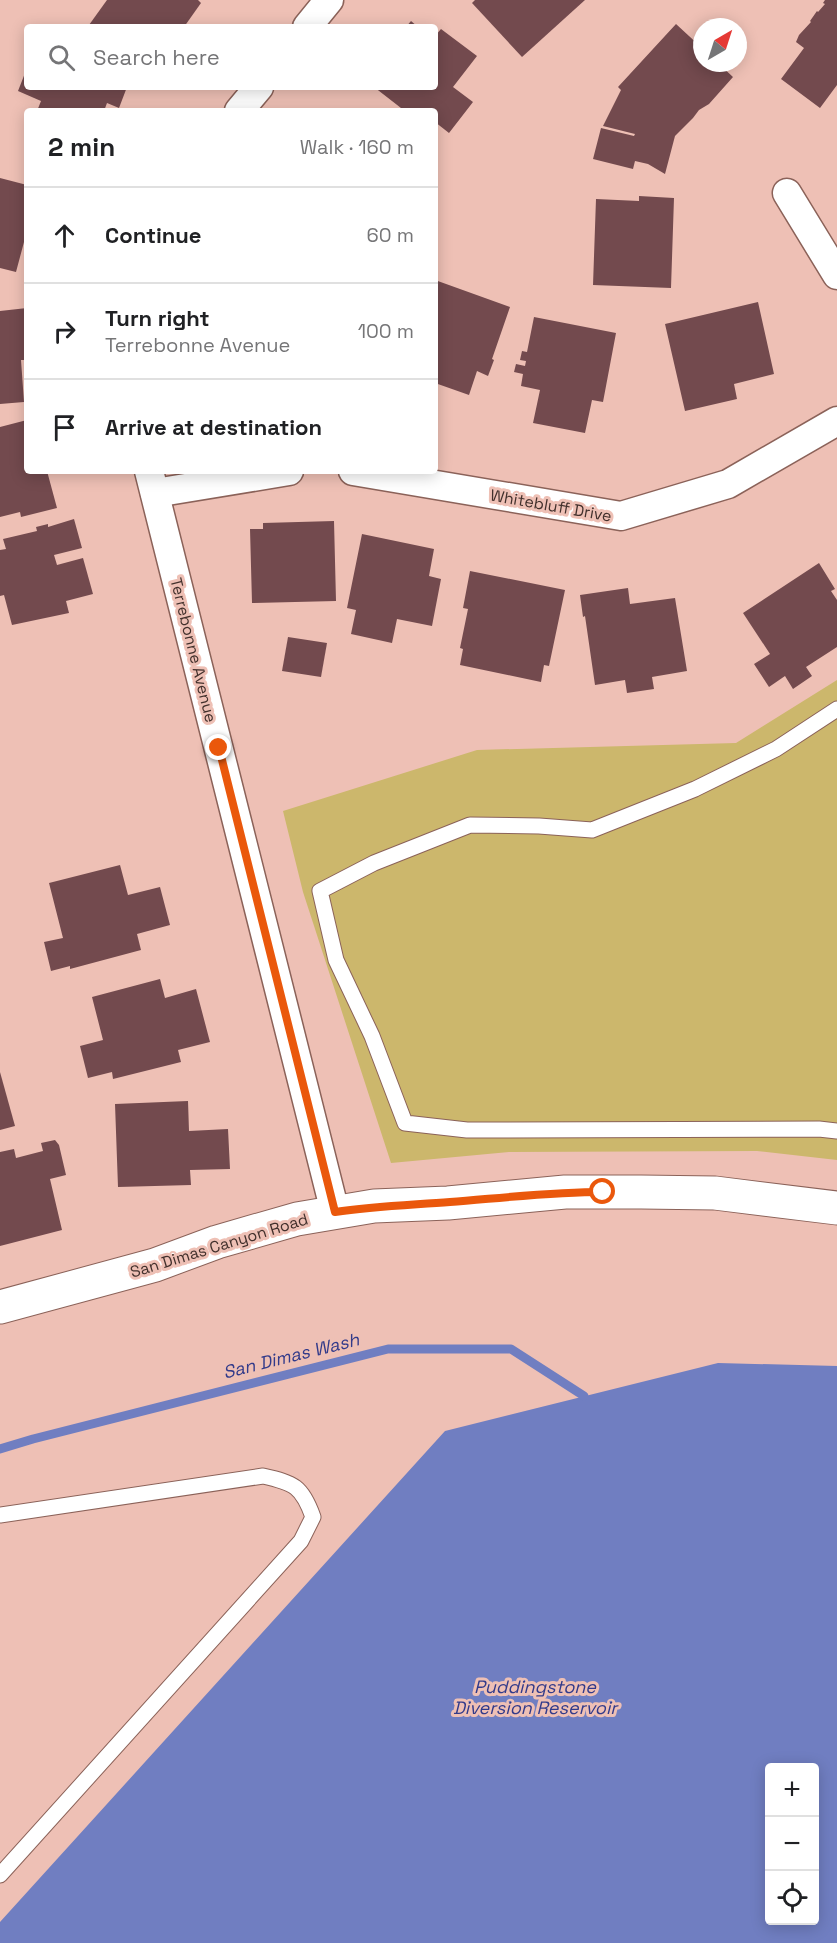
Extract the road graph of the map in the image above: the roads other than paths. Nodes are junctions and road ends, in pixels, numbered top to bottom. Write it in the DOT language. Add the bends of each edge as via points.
graph roads {
  1 [pos="329,0"];
  2 [pos="309,24"];
  3 [pos="256,90"];
  4 [pos="242,108"];
  5 [pos="787,193"];
  6 [pos="837,275"];
  7 [pos="837,421"];
  8 [pos="252,474"];
  9 [pos="371,474"];
  10 [pos="152,482"];
  11 [pos="837,709"];
  12 [pos="837,1131"];
  13 [pos="837,1208"];
  14 [pos="335,1212"];
  15 [pos="0,1307"];
  16 [pos="0,1515"];
  17 [pos="0,1875"];
  1 -- 2 [label="street"];
  3 -- 4 [label="street"];
  5 -- 6 [label="street"];
  7 -- 9 [label="street, Whitebluff Drive" via="728,484 621,516"];
  8 -- 10 [label="street"];
  10 -- 14 [label="street, Terrebonne Avenue"];
  11 -- 12 [label="lane" via="776,749 726,774 592,830 470,825 374,863 320,891 336,960 372,1036 405,1123 467,1130"];
  13 -- 14 [label="street, San Dimas Canyon Road" via="715,1193 565,1192"];
  14 -- 15 [label="street, San Dimas Canyon Road" via="297,1219 155,1265"];
  16 -- 17 [label="lane" via="263,1476 286,1481 305,1497 313,1517 301,1541"];
}
